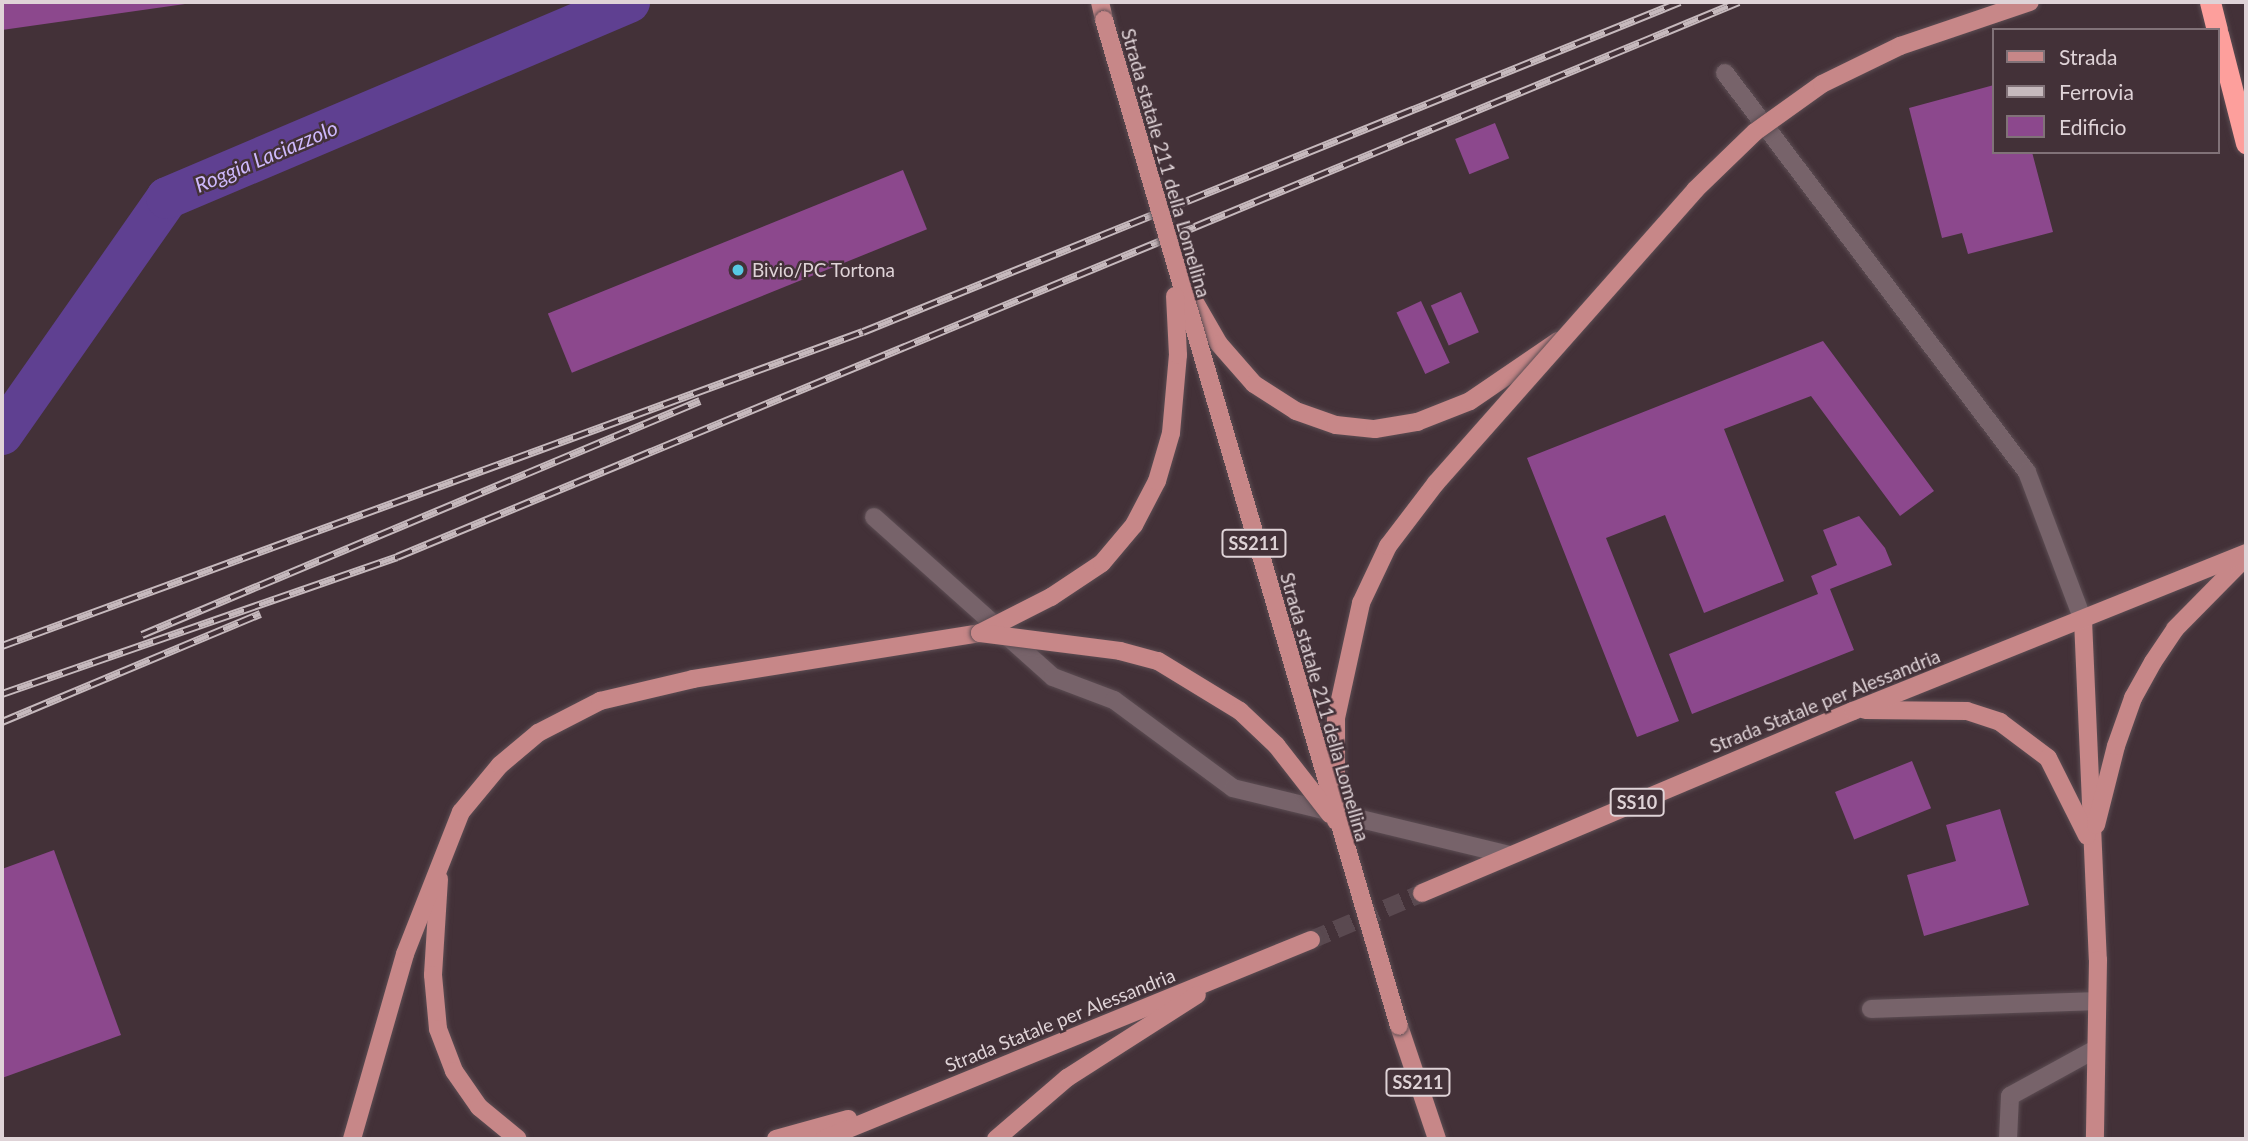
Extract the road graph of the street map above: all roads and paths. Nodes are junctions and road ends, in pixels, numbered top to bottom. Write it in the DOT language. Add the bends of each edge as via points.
graph roads {
  1 [pos="1100,2"];
  2 [pos="2030,2"];
  3 [pos="2210,2"];
  4 [pos="2217,28"];
  5 [pos="2220,40"];
  6 [pos="1725,73"];
  7 [pos="2246,144"];
  8 [pos="1173,265"];
  9 [pos="1561,339"];
  10 [pos="874,517"];
  11 [pos="2246,555"];
  12 [pos="2082,620"];
  13 [pos="980,633"];
  14 [pos="1853,711"];
  15 [pos="1336,821"];
  16 [pos="2091,845"];
  17 [pos="1510,855"];
  18 [pos="440,862"];
  19 [pos="1422,893"];
  20 [pos="1311,940"];
  21 [pos="1235,972"];
  22 [pos="2097,1001"];
  23 [pos="1871,1009"];
  24 [pos="2096,1049"];
  25 [pos="918,1100"];
  26 [pos="352,1139"];
  27 [pos="519,1139"];
  28 [pos="776,1139"];
  29 [pos="824,1139"];
  30 [pos="996,1139"];
  31 [pos="1437,1139"];
  32 [pos="2008,1139"];
  33 [pos="2095,1139"];
  1 -- 8 [label="main road, Strada statale 211 della Lomellina / SS211, bridge"];
  2 -- 9 [label="main road, bridge" via="1900,46 1822,84 1755,132 1695,190"];
  3 -- 4 [label="highway"];
  5 -- 7 [label="highway"];
  6 -- 12 [label="street" via="2027,472"];
  8 -- 9 [label="main road, bridge" via="1219,344 1254,384 1296,411 1336,425 1375,429 1417,422 1470,401"];
  8 -- 13 [label="main road, bridge" via="1175,395 1157,481 1134,525 1102,562 1051,597"];
  8 -- 15 [label="main road, Strada statale 211 della Lomellina / SS211, bridge"];
  9 -- 15 [label="main road, bridge" via="1436,483 1388,546 1361,603 1336,718"];
  10 -- 17 [label="street" via="1053,677 1114,700 1233,788"];
  11 -- 12 [label="main road, Strada Statale per Alessandria"];
  11 -- 16 [label="main road" via="2175,629 2133,698"];
  12 -- 14 [label="main road, Strada Statale per Alessandria"];
  12 -- 16 [label="main road"];
  13 -- 15 [label="main road, bridge" via="1120,651 1158,661 1200,683 1240,711 1276,745"];
  13 -- 18 [label="main road" via="693,679 600,701 538,733 500,765 461,812"];
  14 -- 16 [label="main road" via="1967,711 2000,722 2048,758"];
  14 -- 17 [label="main road, Strada Statale per Alessandria / SS10"];
  15 -- 31 [label="main road, Strada statale 211 della Lomellina / SS211, bridge"];
  16 -- 22 [label="main road"];
  17 -- 19 [label="main road, Strada Statale per Alessandria / SS10"];
  18 -- 26 [label="main road" via="405,954"];
  18 -- 27 [label="main road" via="433,975 438,1029 454,1072 479,1107"];
  20 -- 21 [label="main road, Strada Statale per Alessandria"];
  21 -- 25 [label="main road, Strada Statale per Alessandria"];
  21 -- 30 [label="main road" via="1067,1078"];
  22 -- 23 [label="street"];
  22 -- 24 [label="main road"];
  24 -- 32 [label="street" via="2010,1096"];
  24 -- 33 [label="main road"];
  25 -- 28 [label="main road"];
  25 -- 29 [label="main road, Strada Statale per Alessandria"];
}
